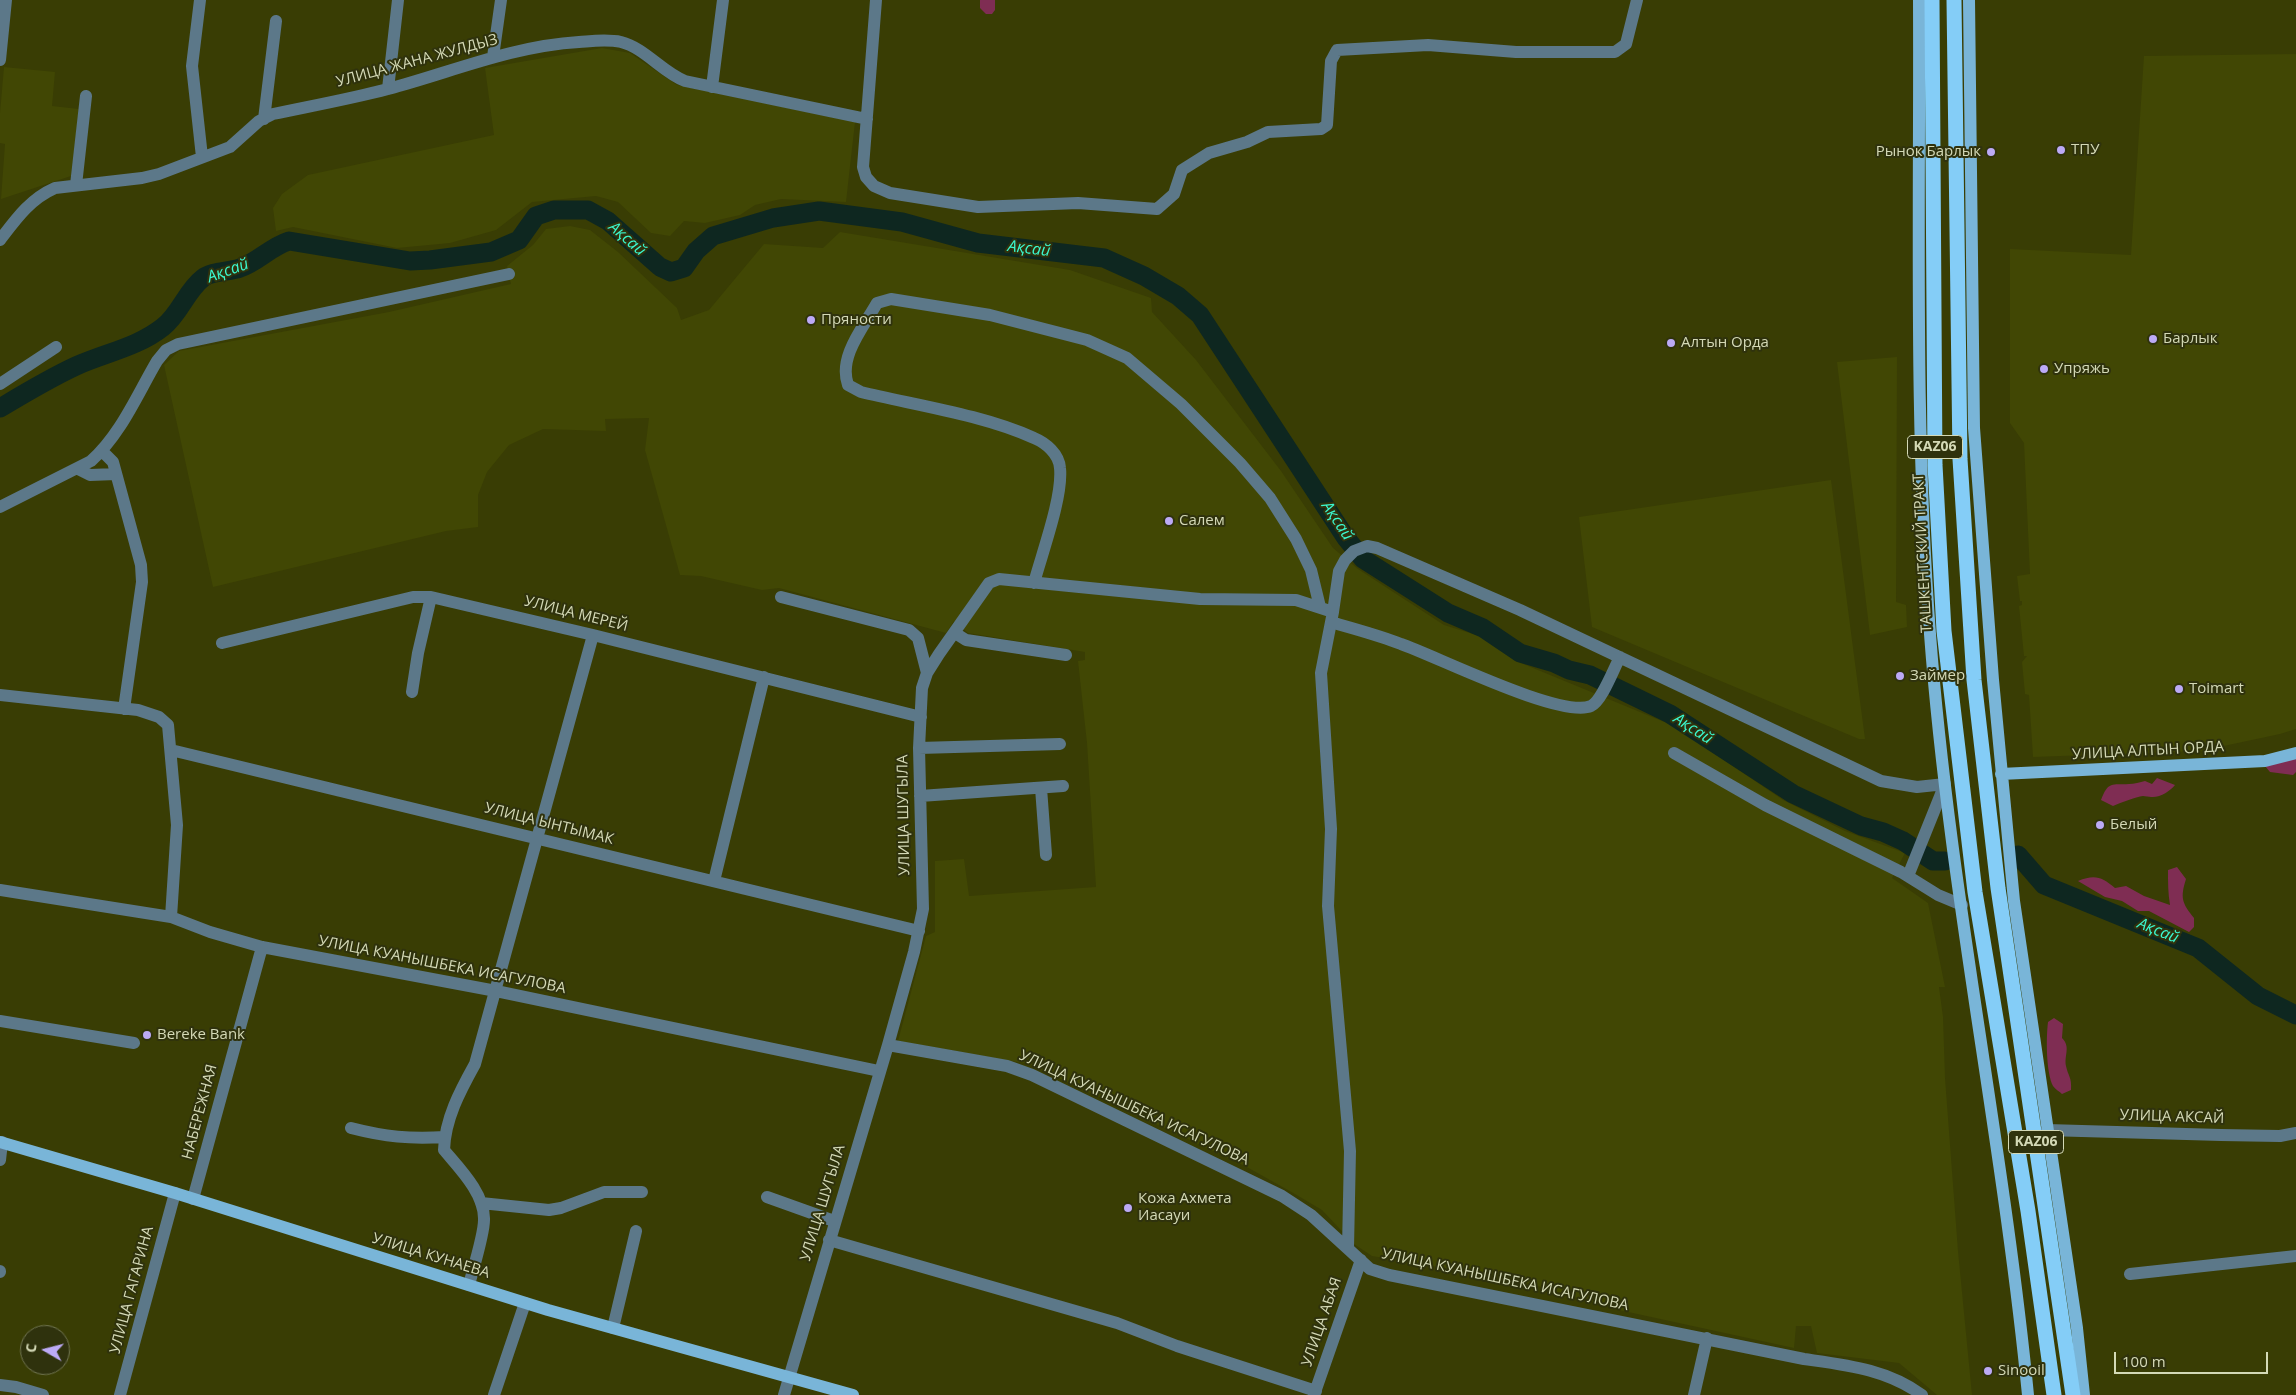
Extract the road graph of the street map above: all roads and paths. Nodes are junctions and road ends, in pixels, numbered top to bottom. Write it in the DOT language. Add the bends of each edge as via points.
graph roads {
  1 [pos="6,0"];
  2 [pos="200,0"];
  3 [pos="398,0"];
  4 [pos="501,0"];
  5 [pos="723,0"];
  6 [pos="876,0"];
  7 [pos="1637,0"];
  8 [pos="1919,0"];
  9 [pos="1932,0"];
  10 [pos="1954,0"];
  11 [pos="1969,0"];
  12 [pos="276,21"];
  13 [pos="493,57"];
  14 [pos="0,60"];
  15 [pos="712,87"];
  16 [pos="388,89"];
  17 [pos="86,96"];
  18 [pos="264,119"];
  19 [pos="866,119"];
  20 [pos="202,157"];
  21 [pos="76,185"];
  22 [pos="0,237"];
  23 [pos="509,274"];
  24 [pos="56,347"];
  25 [pos="0,384"];
  26 [pos="102,451"];
  27 [pos="78,469"];
  28 [pos="116,474"];
  29 [pos="0,507"];
  30 [pos="1034,583"];
  31 [pos="431,597"];
  32 [pos="781,597"];
  33 [pos="1320,607"];
  34 [pos="1332,617"];
  35 [pos="955,633"];
  36 [pos="593,634"];
  37 [pos="222,643"];
  38 [pos="1066,655"];
  39 [pos="1620,657"];
  40 [pos="927,673"];
  41 [pos="764,677"];
  42 [pos="412,692"];
  43 [pos="0,695"];
  44 [pos="124,709"];
  45 [pos="920,717"];
  46 [pos="1060,744"];
  47 [pos="919,748"];
  48 [pos="171,750"];
  49 [pos="1674,753"];
  50 [pos="2296,753"];
  51 [pos="2001,774"];
  52 [pos="1945,784"];
  53 [pos="1063,786"];
  54 [pos="1041,788"];
  55 [pos="920,796"];
  56 [pos="537,838"];
  57 [pos="1046,855"];
  58 [pos="1908,876"];
  59 [pos="714,881"];
  60 [pos="0,890"];
  61 [pos="1962,905"];
  62 [pos="171,917"];
  63 [pos="919,930"];
  64 [pos="262,947"];
  65 [pos="496,991"];
  66 [pos="0,1021"];
  67 [pos="134,1043"];
  68 [pos="888,1046"];
  69 [pos="879,1071"];
  70 [pos="351,1128"];
  71 [pos="2047,1130"];
  72 [pos="2296,1133"];
  73 [pos="445,1137"];
  74 [pos="1,1142"];
  75 [pos="0,1160"];
  76 [pos="642,1192"];
  77 [pos="175,1193"];
  78 [pos="767,1197"];
  79 [pos="193,1199"];
  80 [pos="481,1203"];
  81 [pos="834,1221"];
  82 [pos="636,1231"];
  83 [pos="829,1240"];
  84 [pos="1348,1248"];
  85 [pos="2296,1256"];
  86 [pos="1360,1260"];
  87 [pos="2130,1274"];
  88 [pos="469,1285"];
  89 [pos="525,1303"];
  90 [pos="613,1328"];
  91 [pos="1707,1338"];
  92 [pos="789,1376"];
  93 [pos="0,1385"];
  94 [pos="1315,1393"];
  95 [pos="43,1395"];
  96 [pos="120,1395"];
  97 [pos="494,1395"];
  98 [pos="784,1395"];
  99 [pos="853,1395"];
  100 [pos="1694,1395"];
  101 [pos="1922,1395"];
  102 [pos="2028,1395"];
  103 [pos="2054,1395"];
  104 [pos="2073,1395"];
  105 [pos="2084,1395"];
  1 -- 14 [label="street"];
  2 -- 20 [label="street" via="192,66"];
  3 -- 16 [label="street"];
  4 -- 13 [label="street"];
  5 -- 15 [label="street"];
  6 -- 19 [label="street"];
  7 -- 19 [label="street" via="1626,44 1614,52 1516,52 1428,45 1337,50 1331,62 1327,126 1268,132 1209,153 1182,170 1174,194 1158,209 1078,203 978,207 890,193 874,186 863,167"];
  8 -- 52 [label="main road" via="1923,486 1930,634"];
  9 -- 103 [label="highway, ТАШКЕНТСКИЙ ТРАКТ / KАZ06" via="1935,465 1944,631 1975,892"];
  10 -- 104 [label="highway, KАZ06" via="1960,459 1974,680 1998,888"];
  11 -- 51 [label="main road" via="1974,428"];
  12 -- 18 [label="street"];
  13 -- 15 [label="street, УЛИЦА ЖАНА ЖУЛДЫЗ" via="569,42 622,42 671,75"];
  13 -- 16 [label="street, УЛИЦА ЖАНА ЖУЛДЫЗ"];
  15 -- 19 [label="street, УЛИЦА ЖАНА ЖУЛДЫЗ"];
  16 -- 18 [label="street, УЛИЦА ЖАНА ЖУЛДЫЗ" via="273,114"];
  17 -- 21 [label="street"];
  18 -- 20 [label="street, УЛИЦА ЖАНА ЖУЛДЫЗ" via="230,147"];
  20 -- 21 [label="street, УЛИЦА ЖАНА ЖУЛДЫЗ" via="142,178"];
  21 -- 22 [label="street, УЛИЦА ЖАНА ЖУЛДЫЗ" via="42,194 27,205"];
  23 -- 26 [label="street" via="178,344 166,350 157,361"];
  24 -- 25 [label="street"];
  26 -- 27 [label="street"];
  26 -- 28 [label="street" via="112,462"];
  27 -- 28 [label="street" via="90,475"];
  27 -- 29 [label="street"];
  28 -- 44 [label="street" via="141,565 142,582"];
  30 -- 33 [label="street, УЛИЦА ШУГЫЛА" via="1200,598 1296,600"];
  30 -- 33 [label="street" via="1060,487 1060,466 1054,452 1035,438 990,422 861,392 848,385 844,375 845,360 877,303 891,299 990,316 1087,340 1127,358 1187,411 1270,498 1296,539 1310,570"];
  30 -- 35 [label="street, УЛИЦА ШУГЫЛА" via="999,579 989,583"];
  31 -- 36 [label="street, УЛИЦА МЕРЕЙ"];
  31 -- 37 [label="street, УЛИЦА МЕРЕЙ" via="413,597"];
  31 -- 42 [label="street"];
  32 -- 40 [label="street" via="909,630 918,638"];
  33 -- 34 [label="street, УЛИЦА ШУГЫЛА"];
  34 -- 39 [label="street, УЛИЦА ШУГЫЛА" via="1514,692 1549,703 1592,706 1599,699"];
  34 -- 39 [label="street" via="1339,571 1354,551 1366,546 1378,548 1520,610"];
  34 -- 84 [label="street" via="1321,673 1321,690 1331,829 1328,906 1350,1151"];
  35 -- 38 [label="street" via="966,640"];
  35 -- 40 [label="street, УЛИЦА ШУГЫЛА"];
  36 -- 41 [label="street, УЛИЦА МЕРЕЙ"];
  36 -- 56 [label="street"];
  39 -- 52 [label="street" via="1881,781 1917,787"];
  40 -- 45 [label="street, УЛИЦА ШУГЫЛА" via="922,688"];
  41 -- 45 [label="street, УЛИЦА МЕРЕЙ"];
  41 -- 59 [label="street"];
  43 -- 44 [label="street"];
  44 -- 48 [label="street" via="159,717 168,725"];
  45 -- 47 [label="street, УЛИЦА ШУГЫЛА"];
  46 -- 47 [label="street"];
  47 -- 55 [label="street, УЛИЦА ШУГЫЛА"];
  48 -- 56 [label="street, УЛИЦА ЫНТЫМАК"];
  48 -- 62 [label="street" via="177,825"];
  49 -- 58 [label="street" via="1765,805"];
  50 -- 51 [label="main road, УЛИЦА АЛТЫН ОРДА" via="2265,761"];
  51 -- 71 [label="main road" via="2014,902"];
  52 -- 58 [label="street"];
  52 -- 61 [label="main road"];
  53 -- 54 [label="street"];
  54 -- 55 [label="street"];
  54 -- 57 [label="street"];
  55 -- 63 [label="street, УЛИЦА ШУГЫЛА" via="923,909"];
  56 -- 59 [label="street, УЛИЦА ЫНТЫМАК"];
  56 -- 65 [label="street"];
  58 -- 61 [label="street" via="1938,895"];
  59 -- 63 [label="street, УЛИЦА ЫНТЫМАК"];
  60 -- 62 [label="street, УЛИЦА КУАНЫШБЕКА ИСАГУЛОВА"];
  61 -- 102 [label="main road" via="2019,1303"];
  62 -- 64 [label="street, УЛИЦА КУАНЫШБЕКА ИСАГУЛОВА"];
  63 -- 68 [label="street, УЛИЦА ШУГЫЛА"];
  64 -- 65 [label="street, УЛИЦА КУАНЫШБЕКА ИСАГУЛОВА"];
  64 -- 79 [label="street, НАБЕРЕЖНАЯ"];
  65 -- 69 [label="street, УЛИЦА КУАНЫШБЕКА ИСАГУЛОВА"];
  65 -- 73 [label="street" via="475,1064 457,1096"];
  66 -- 67 [label="street"];
  68 -- 69 [label="street, УЛИЦА ШУГЫЛА"];
  68 -- 84 [label="street, УЛИЦА КУАНЫШБЕКА ИСАГУЛОВА" via="1007,1066 1032,1075 1282,1196 1311,1215"];
  69 -- 81 [label="street, УЛИЦА ШУГЫЛА"];
  70 -- 73 [label="street" via="384,1136"];
  71 -- 72 [label="street, УЛИЦА АКСАЙ" via="2280,1136"];
  71 -- 105 [label="main road"];
  73 -- 80 [label="street" via="444,1150 467,1177"];
  74 -- 75 [label="street"];
  74 -- 77 [label="main road, УЛИЦА КУНАЕВА"];
  76 -- 80 [label="street" via="604,1192 550,1210"];
  77 -- 79 [label="main road, УЛИЦА КУНАЕВА"];
  77 -- 96 [label="street, УЛИЦА ГАГАРИНА"];
  78 -- 81 [label="street"];
  79 -- 88 [label="main road, УЛИЦА КУНАЕВА"];
  80 -- 88 [label="street" via="484,1220"];
  81 -- 83 [label="street, УЛИЦА ШУГЫЛА"];
  82 -- 90 [label="street"];
  83 -- 92 [label="street, УЛИЦА ШУГЫЛА"];
  83 -- 94 [label="street" via="1117,1323"];
  84 -- 86 [label="street, УЛИЦА КУАНЫШБЕКА ИСАГУЛОВА"];
  85 -- 87 [label="street"];
  86 -- 91 [label="street, УЛИЦА КУАНЫШБЕКА ИСАГУЛОВА" via="1370,1268 1389,1275"];
  86 -- 94 [label="street, УЛИЦА АБАЯ"];
  88 -- 89 [label="main road, УЛИЦА КУНАЕВА"];
  89 -- 90 [label="main road, УЛИЦА КУНАЕВА"];
  89 -- 97 [label="street"];
  90 -- 92 [label="main road, УЛИЦА КУНАЕВА"];
  91 -- 100 [label="street"];
  91 -- 101 [label="street, УЛИЦА КУАНЫШБЕКА ИСАГУЛОВА" via="1863,1368 1901,1381"];
  92 -- 98 [label="street, УЛИЦА ШУГЫЛА"];
  92 -- 99 [label="main road, УЛИЦА КУНАЕВА"];
  93 -- 95 [label="street"];
}
